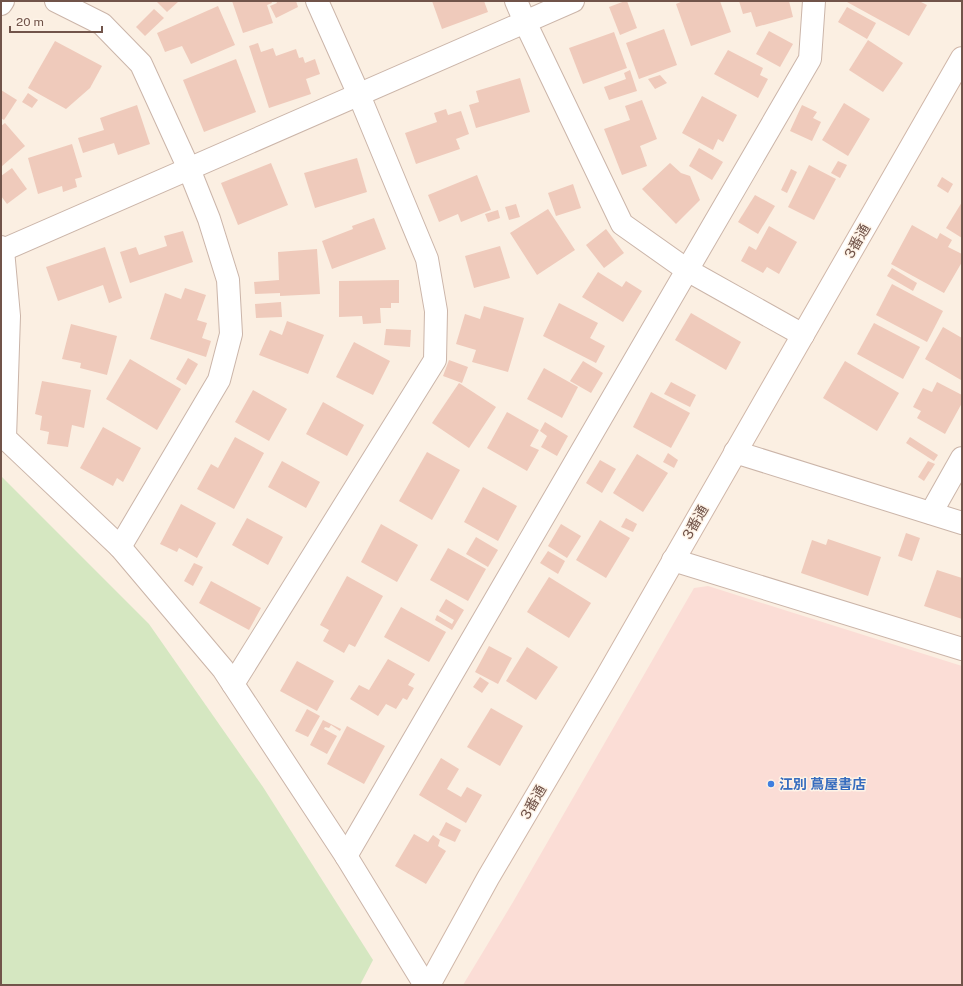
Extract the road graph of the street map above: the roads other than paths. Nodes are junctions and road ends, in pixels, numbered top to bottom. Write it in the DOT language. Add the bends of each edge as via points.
graph roads {
  1 [pos="3,1"];
  2 [pos="56,1"];
  3 [pos="317,1"];
  4 [pos="516,1"];
  5 [pos="573,1"];
  6 [pos="814,1"];
  7 [pos="1,4"];
  8 [pos="525,22"];
  9 [pos="962,58"];
  10 [pos="359,95"];
  11 [pos="189,168"];
  12 [pos="2,248"];
  13 [pos="686,270"];
  14 [pos="803,335"];
  15 [pos="735,452"];
  16 [pos="962,458"];
  17 [pos="931,513"];
  18 [pos="962,523"];
  19 [pos="120,547"];
  20 [pos="673,560"];
  21 [pos="962,649"];
  22 [pos="233,684"];
  23 [pos="346,856"];
  24 [pos="427,985"];
  1 -- 7 [label="street"];
  2 -- 11 [label="street" via="102,24 141,64"];
  3 -- 10 [label="street"];
  4 -- 8 [label="street"];
  5 -- 8 [label="street"];
  6 -- 13 [label="street" via="810,59"];
  8 -- 10 [label="street"];
  8 -- 13 [label="street" via="622,224"];
  9 -- 14 [label="street, 3番通"];
  10 -- 11 [label="street"];
  10 -- 22 [label="street" via="427,259 436,311 434,360"];
  11 -- 12 [label="street"];
  11 -- 19 [label="street" via="209,219 228,280 231,334 219,380"];
  12 -- 19 [label="street" via="9,316 4,438"];
  13 -- 14 [label="street"];
  13 -- 23 [label="street"];
  14 -- 15 [label="street, 3番通"];
  15 -- 17 [label="street"];
  15 -- 20 [label="street, 3番通"];
  16 -- 17 [label="street"];
  17 -- 18 [label="street"];
  19 -- 22 [label="street"];
  20 -- 21 [label="street"];
  20 -- 24 [label="street, 3番通"];
  22 -- 23 [label="street"];
  23 -- 24 [label="street"];
}
